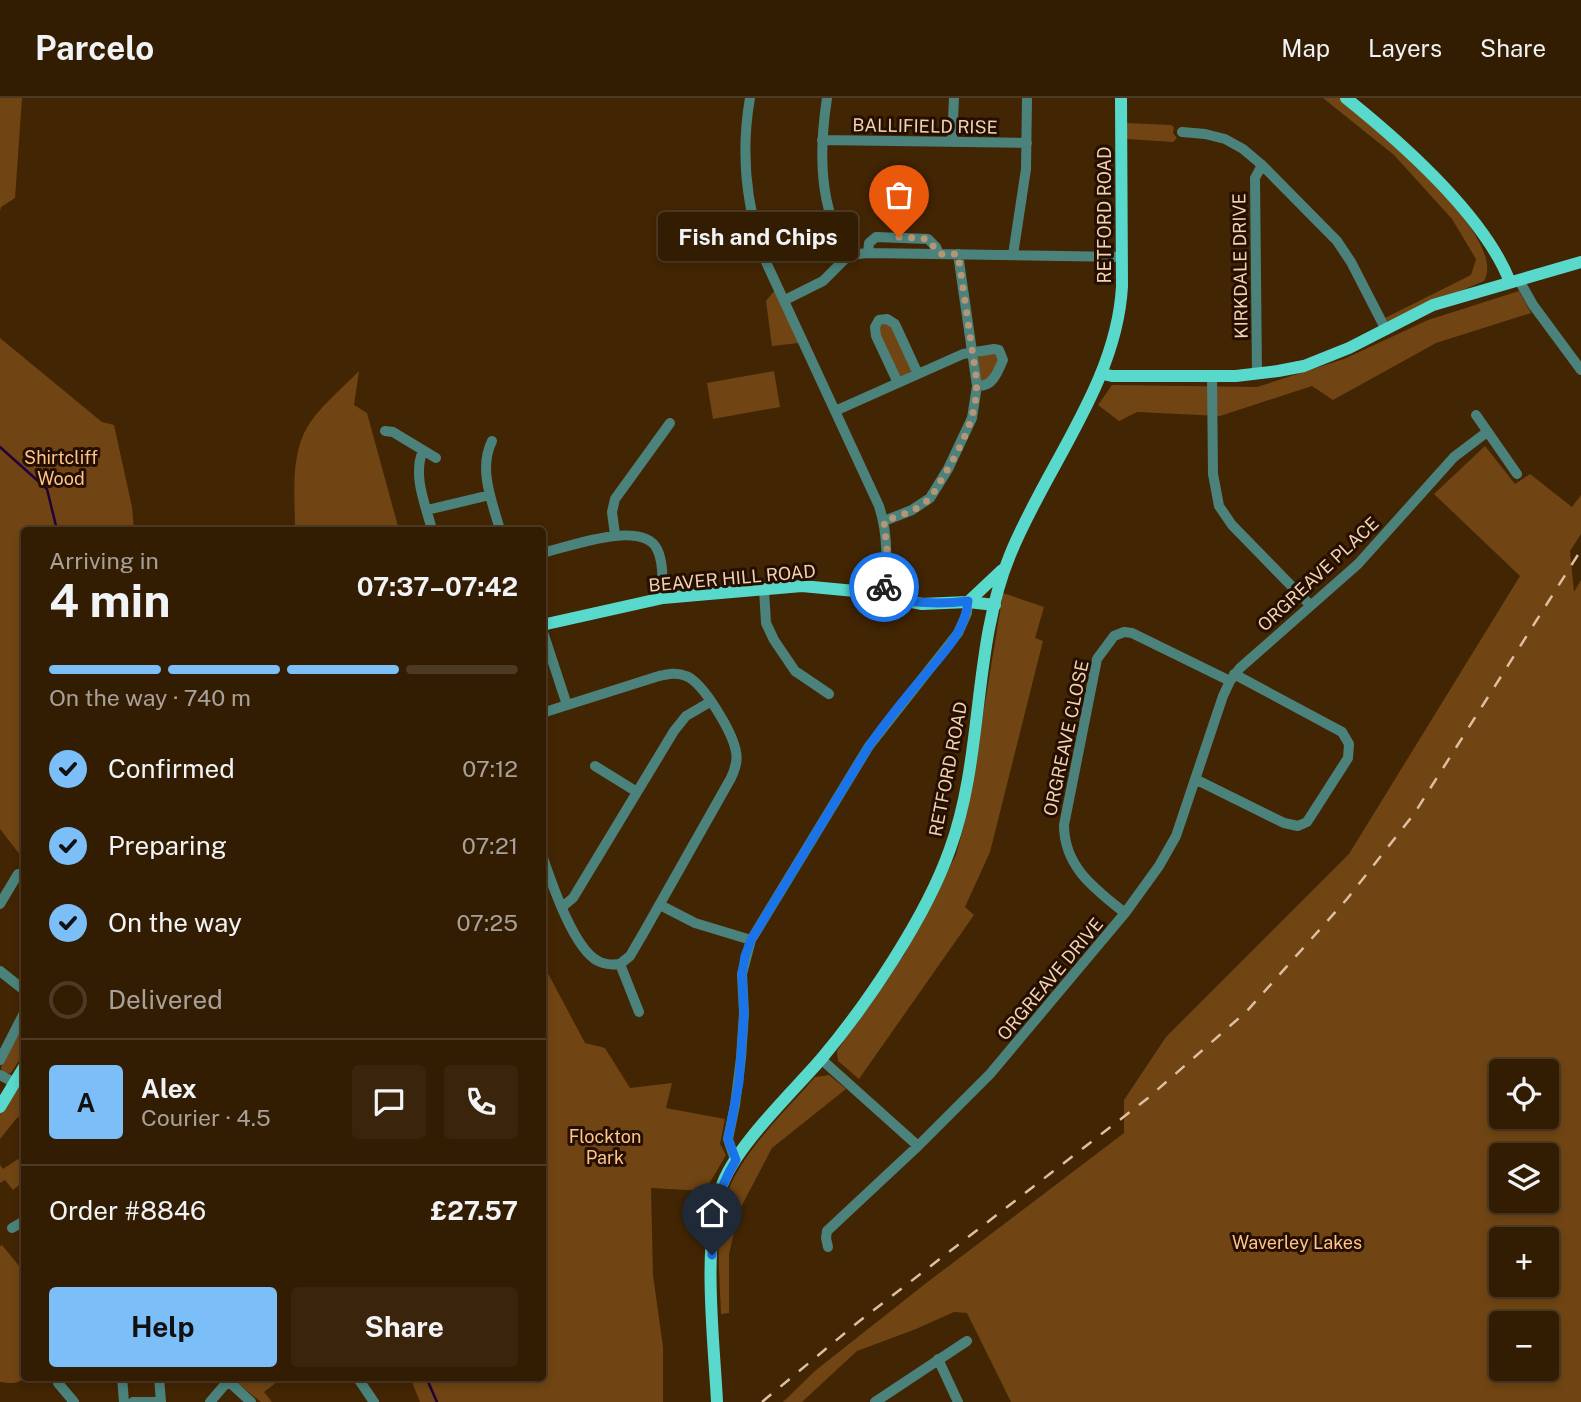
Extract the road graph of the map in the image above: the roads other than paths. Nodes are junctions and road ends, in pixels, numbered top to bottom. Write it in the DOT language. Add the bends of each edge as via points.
graph roads {
  1 [pos="750,98"];
  2 [pos="827,98"];
  3 [pos="954,98"];
  4 [pos="1027,98"];
  5 [pos="1121,98"];
  6 [pos="1346,98"];
  7 [pos="1182,132"];
  8 [pos="822,140"];
  9 [pos="952,142"];
  10 [pos="1027,144"];
  11 [pos="1262,165"];
  12 [pos="868,253"];
  13 [pos="939,254"];
  14 [pos="958,254"];
  15 [pos="849,255"];
  16 [pos="1013,255"];
  17 [pos="1122,257"];
  18 [pos="1581,262"];
  19 [pos="1515,281"];
  20 [pos="785,300"];
  21 [pos="1386,330"];
  22 [pos="973,352"];
  23 [pos="1581,370"];
  24 [pos="918,374"];
  25 [pos="1103,374"];
  26 [pos="1257,374"];
  27 [pos="1212,377"];
  28 [pos="898,383"];
  29 [pos="977,386"];
  30 [pos="835,411"];
  31 [pos="1476,415"];
  32 [pos="670,423"];
  33 [pos="386,431"];
  34 [pos="1487,432"];
  35 [pos="492,441"];
  36 [pos="423,451"];
  37 [pos="436,458"];
  38 [pos="1517,474"];
  39 [pos="491,495"];
  40 [pos="427,510"];
  41 [pos="884,521"];
  42 [pos="431,527"];
  43 [pos="499,527"];
  44 [pos="615,536"];
  45 [pos="546,552"];
  46 [pos="1005,567"];
  47 [pos="764,590"];
  48 [pos="883,597"];
  49 [pos="663,598"];
  50 [pos="971,599"];
  51 [pos="996,599"];
  52 [pos="1310,606"];
  53 [pos="546,626"];
  54 [pos="546,639"];
  55 [pos="1232,678"];
  56 [pos="829,694"];
  57 [pos="710,702"];
  58 [pos="567,705"];
  59 [pos="546,712"];
  60 [pos="595,766"];
  61 [pos="1195,779"];
  62 [pos="637,792"];
  63 [pos="546,865"];
  64 [pos="18,874"];
  65 [pos="0,904"];
  66 [pos="660,905"];
  67 [pos="562,907"];
  68 [pos="1125,913"];
  69 [pos="751,940"];
  70 [pos="620,964"];
  71 [pos="0,971"];
  72 [pos="21,988"];
  73 [pos="639,1012"];
  74 [pos="21,1019"];
  75 [pos="821,1059"];
  76 [pos="0,1060"];
  77 [pos="21,1072"];
  78 [pos="0,1075"];
  79 [pos="15,1083"];
  80 [pos="0,1107"];
  81 [pos="918,1146"];
  82 [pos="736,1160"];
  83 [pos="21,1223"];
  84 [pos="12,1228"];
  85 [pos="828,1247"];
  86 [pos="967,1341"];
  87 [pos="938,1359"];
  88 [pos="122,1381"];
  89 [pos="159,1381"];
  90 [pos="225,1381"];
  91 [pos="228,1381"];
  92 [pos="360,1381"];
  93 [pos="58,1383"];
  94 [pos="74,1402"];
  95 [pos="124,1402"];
  96 [pos="133,1402"];
  97 [pos="158,1402"];
  98 [pos="210,1402"];
  99 [pos="251,1402"];
  100 [pos="374,1402"];
  101 [pos="717,1402"];
  102 [pos="874,1402"];
  103 [pos="958,1402"];
  1 -- 20 [label="street" via="744,152 750,210 763,254"];
  2 -- 8 [label="street"];
  3 -- 9 [label="street"];
  4 -- 10 [label="street"];
  5 -- 17 [label="main road, RETFORD ROAD"];
  6 -- 19 [label="main road" via="1401,144 1463,210"];
  7 -- 11 [label="street" via="1225,139"];
  8 -- 9 [label="street, BALLIFIELD RISE"];
  8 -- 15 [label="street" via="824,192"];
  9 -- 10 [label="street, BALLIFIELD RISE"];
  10 -- 16 [label="street"];
  11 -- 21 [label="street" via="1337,241"];
  11 -- 26 [label="street, KIRKDALE DRIVE" via="1255,178"];
  12 -- 13 [label="street"];
  12 -- 13 [label="street" via="869,243 876,237 923,238 932,242"];
  12 -- 15 [label="street"];
  13 -- 14 [label="street"];
  14 -- 16 [label="street"];
  14 -- 22 [label="street"];
  15 -- 20 [label="street" via="823,281"];
  16 -- 17 [label="street"];
  17 -- 25 [label="main road, RETFORD ROAD" via="1121,307"];
  18 -- 19 [label="main road"];
  19 -- 21 [label="main road" via="1433,306"];
  19 -- 23 [label="street"];
  20 -- 30 [label="street"];
  21 -- 26 [label="main road" via="1316,362"];
  22 -- 24 [label="street"];
  22 -- 29 [label="street"];
  22 -- 29 [label="street" via="993,349 1003,357 991,382"];
  24 -- 28 [label="street"];
  24 -- 28 [label="street" via="895,324 879,320 876,336"];
  25 -- 27 [label="main road"];
  25 -- 46 [label="main road, RETFORD ROAD" via="1034,502"];
  26 -- 27 [label="main road"];
  27 -- 52 [label="street" via="1213,474 1219,506"];
  28 -- 30 [label="street"];
  29 -- 41 [label="street" via="968,428 935,491 912,510"];
  30 -- 41 [label="street"];
  31 -- 34 [label="street"];
  32 -- 44 [label="street" via="615,499"];
  33 -- 36 [label="street"];
  34 -- 38 [label="street"];
  34 -- 52 [label="street, ORGREAVE PLACE" via="1454,457 1358,564"];
  35 -- 39 [label="street" via="485,462"];
  36 -- 37 [label="street"];
  36 -- 40 [label="street" via="418,468"];
  39 -- 40 [label="street"];
  39 -- 43 [label="street"];
  40 -- 42 [label="street"];
  41 -- 48 [label="street"];
  44 -- 45 [label="street"];
  44 -- 49 [label="street" via="644,537 657,547"];
  46 -- 50 [label="main road"];
  46 -- 51 [label="main road, RETFORD ROAD"];
  47 -- 48 [label="main road, BEAVER HILL ROAD" via="818,587"];
  47 -- 49 [label="main road, BEAVER HILL ROAD"];
  47 -- 56 [label="street" via="766,623 774,640 795,671"];
  48 -- 50 [label="main road, BEAVER HILL ROAD" via="922,604"];
  49 -- 53 [label="main road, BEAVER HILL ROAD"];
  50 -- 51 [label="main road, BEAVER HILL ROAD"];
  50 -- 69 [label="street" via="958,633 869,746"];
  51 -- 75 [label="main road, RETFORD ROAD" via="963,799 950,850 905,938"];
  52 -- 55 [label="street, ORGREAVE PLACE" via="1268,640"];
  54 -- 58 [label="street"];
  55 -- 61 [label="street, ORGREAVE DRIVE"];
  55 -- 61 [label="street, ORGREAVE CLOSE" via="1342,732 1349,744 1348,758 1307,822 1298,826"];
  55 -- 68 [label="street, ORGREAVE CLOSE" via="1132,633 1114,636 1097,659 1064,836 1069,857 1084,878"];
  57 -- 58 [label="street" via="695,681 677,673"];
  57 -- 62 [label="street" via="680,723"];
  57 -- 66 [label="street" via="734,743 737,762"];
  58 -- 59 [label="street"];
  60 -- 62 [label="street"];
  61 -- 68 [label="street, ORGREAVE DRIVE" via="1168,852"];
  62 -- 67 [label="street" via="573,898"];
  63 -- 67 [label="street"];
  64 -- 65 [label="street"];
  66 -- 69 [label="street" via="695,923"];
  66 -- 70 [label="street" via="630,956"];
  67 -- 70 [label="street" via="591,956 606,964"];
  68 -- 81 [label="street, ORGREAVE DRIVE" via="1014,1047"];
  69 -- 82 [label="street" via="742,974 739,1082 728,1139"];
  70 -- 73 [label="street"];
  71 -- 72 [label="street"];
  74 -- 76 [label="street"];
  75 -- 81 [label="street"];
  75 -- 82 [label="main road, RETFORD ROAD"];
  77 -- 79 [label="main road"];
  78 -- 79 [label="street"];
  79 -- 80 [label="main road"];
  81 -- 85 [label="street, ORGREAVE DRIVE" via="827,1231"];
  82 -- 101 [label="main road, RETFORD ROAD" via="719,1192 712,1231"];
  83 -- 84 [label="street"];
  86 -- 87 [label="street"];
  87 -- 102 [label="street"];
  87 -- 103 [label="street"];
  88 -- 95 [label="street"];
  89 -- 97 [label="street"];
  90 -- 98 [label="street"];
  91 -- 99 [label="street"];
  92 -- 100 [label="street"];
  93 -- 94 [label="street"];
  96 -- 97 [label="street"];
}
